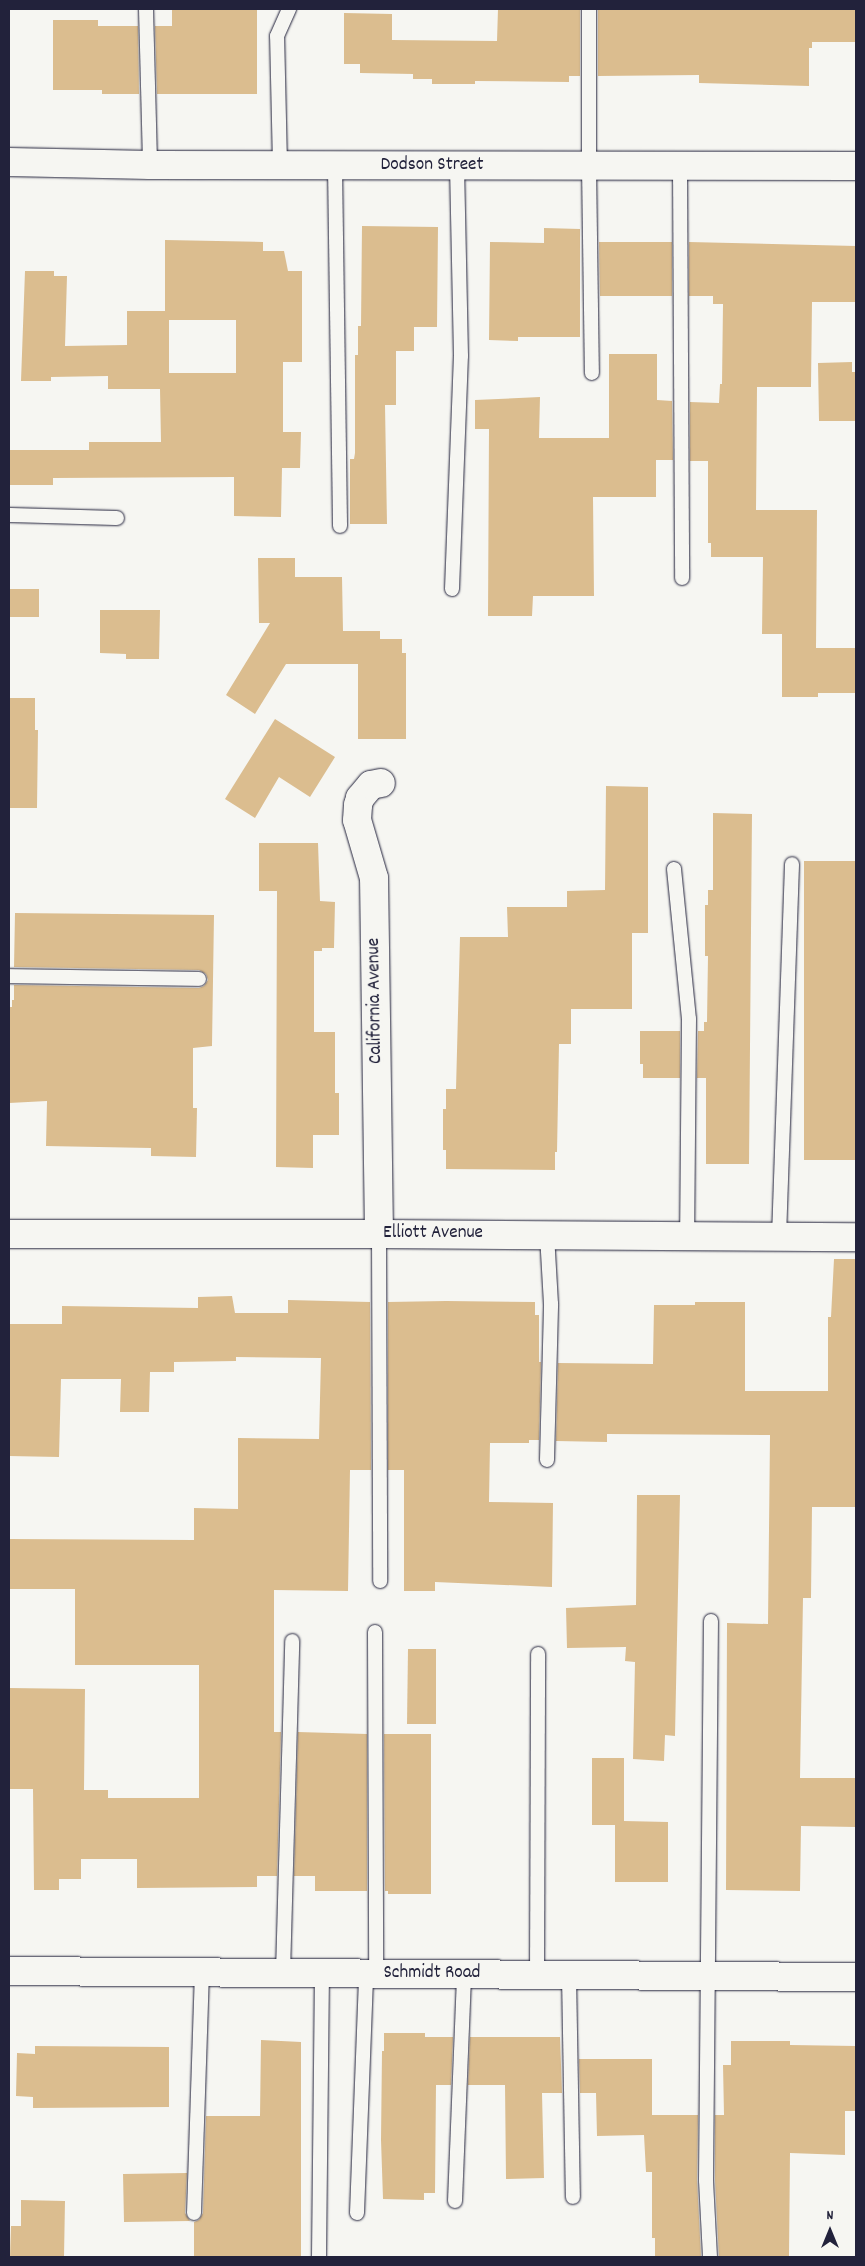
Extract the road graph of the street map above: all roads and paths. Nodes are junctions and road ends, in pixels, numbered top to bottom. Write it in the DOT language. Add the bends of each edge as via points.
graph roads {
  1 [pos="146,9"];
  2 [pos="289,9"];
  3 [pos="589,9"];
  4 [pos="9,162"];
  5 [pos="150,165"];
  6 [pos="280,165"];
  7 [pos="335,166"];
  8 [pos="457,166"];
  9 [pos="588,166"];
  10 [pos="680,166"];
  11 [pos="856,166"];
  12 [pos="592,373"];
  13 [pos="9,515"];
  14 [pos="117,518"];
  15 [pos="340,526"];
  16 [pos="682,578"];
  17 [pos="452,589"];
  18 [pos="381,783"];
  19 [pos="792,864"];
  20 [pos="674,869"];
  21 [pos="9,976"];
  22 [pos="199,978"];
  23 [pos="9,1234"];
  24 [pos="379,1234"];
  25 [pos="547,1235"];
  26 [pos="687,1236"];
  27 [pos="779,1237"];
  28 [pos="856,1237"];
  29 [pos="547,1460"];
  30 [pos="380,1581"];
  31 [pos="711,1621"];
  32 [pos="375,1632"];
  33 [pos="292,1641"];
  34 [pos="538,1654"];
  35 [pos="9,1971"];
  36 [pos="202,1972"];
  37 [pos="283,1973"];
  38 [pos="322,1973"];
  39 [pos="371,1974"];
  40 [pos="464,1974"];
  41 [pos="537,1975"];
  42 [pos="569,1975"];
  43 [pos="708,1976"];
  44 [pos="856,1977"];
  45 [pos="573,2197"];
  46 [pos="454,2201"];
  47 [pos="194,2213"];
  48 [pos="357,2213"];
  49 [pos="320,2257"];
  50 [pos="710,2257"];
  1 -- 5 [label="lane"];
  2 -- 6 [label="lane" via="277,36"];
  3 -- 9 [label="lane"];
  4 -- 5 [label="street, Dodson Street"];
  5 -- 6 [label="street, Dodson Street"];
  6 -- 7 [label="street, Dodson Street"];
  7 -- 8 [label="street, Dodson Street"];
  7 -- 15 [label="lane"];
  8 -- 9 [label="street, Dodson Street"];
  8 -- 17 [label="lane" via="461,356"];
  9 -- 10 [label="street, Dodson Street"];
  9 -- 12 [label="lane"];
  10 -- 11 [label="street, Dodson Street"];
  10 -- 16 [label="lane"];
  13 -- 14 [label="lane"];
  18 -- 24 [label="street, California Avenue" via="371,785 360,798 357,820 374,878"];
  19 -- 27 [label="lane"];
  20 -- 26 [label="lane" via="689,1019"];
  21 -- 22 [label="lane"];
  23 -- 24 [label="street, Elliott Avenue"];
  24 -- 25 [label="street, Elliott Avenue"];
  24 -- 30 [label="lane"];
  25 -- 26 [label="street, Elliott Avenue"];
  25 -- 29 [label="lane" via="550,1304"];
  26 -- 27 [label="street, Elliott Avenue"];
  27 -- 28 [label="street, Elliott Avenue"];
  31 -- 43 [label="lane"];
  32 -- 39 [label="lane"];
  33 -- 37 [label="lane"];
  34 -- 41 [label="lane"];
  35 -- 36 [label="street, Schmidt Road"];
  36 -- 37 [label="street, Schmidt Road"];
  36 -- 47 [label="lane"];
  37 -- 38 [label="street, Schmidt Road"];
  38 -- 39 [label="street, Schmidt Road"];
  38 -- 49 [label="lane"];
  39 -- 40 [label="street, Schmidt Road"];
  39 -- 48 [label="lane"];
  40 -- 41 [label="street, Schmidt Road"];
  40 -- 46 [label="lane"];
  41 -- 42 [label="street, Schmidt Road"];
  42 -- 43 [label="street, Schmidt Road"];
  42 -- 45 [label="lane"];
  43 -- 44 [label="street, Schmidt Road"];
  43 -- 50 [label="lane" via="706,2180"];
}
